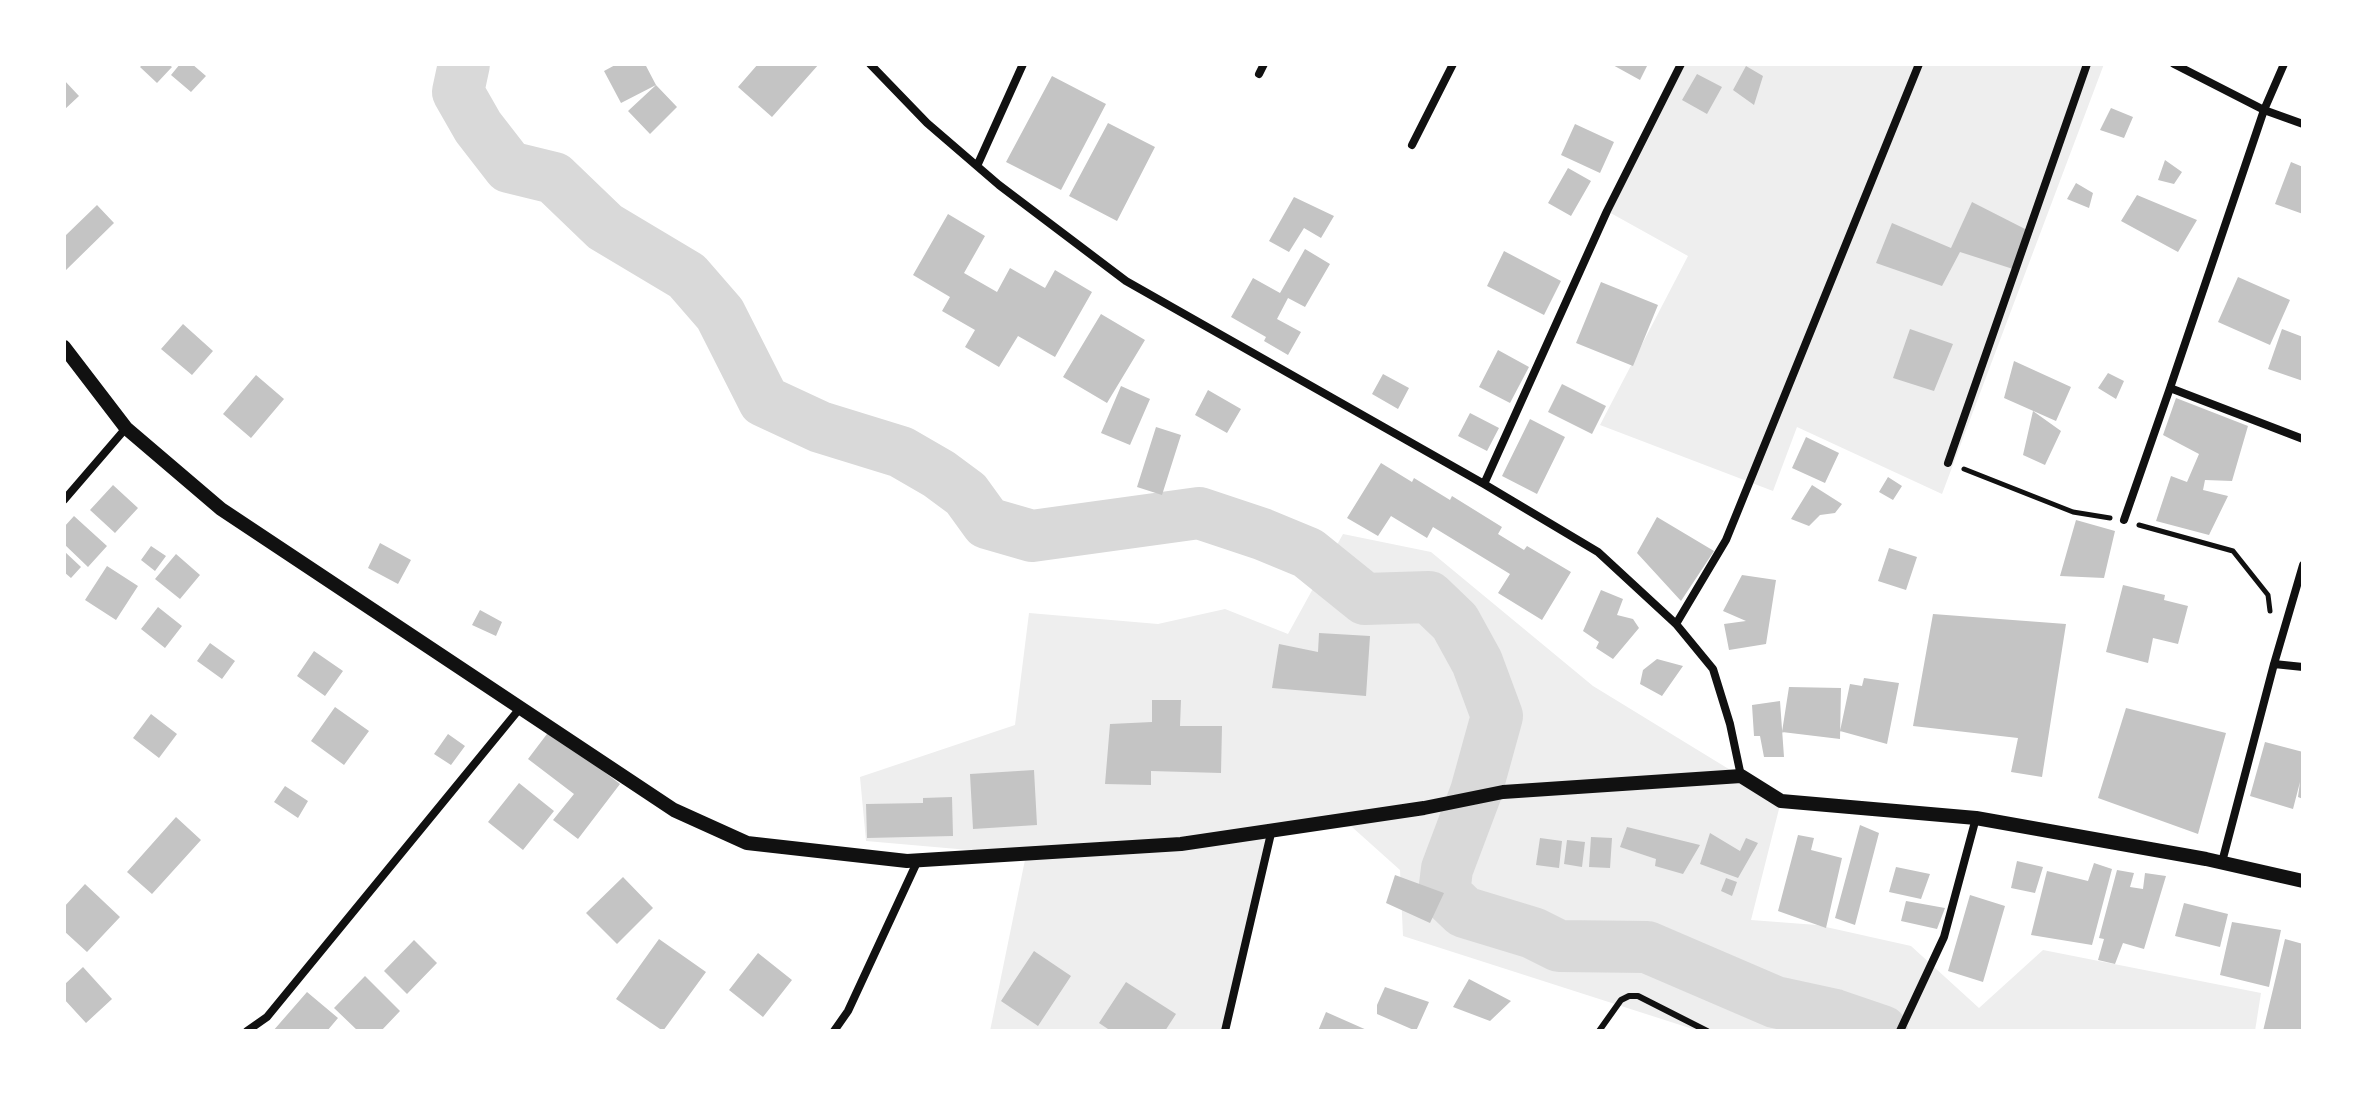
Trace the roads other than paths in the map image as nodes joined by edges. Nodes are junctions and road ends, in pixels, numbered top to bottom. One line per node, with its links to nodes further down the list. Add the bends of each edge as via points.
1 (870, 64): 14 (street)
2 (1023, 64): 14 (street)
3 (1264, 64): 10 (street)
4 (1453, 64): 13 (street)
5 (1681, 64): 20 (street, via 1607,211)
6 (1919, 64): 24 (street, via 1726,540)
7 (2087, 64): 19 (street)
8 (2174, 64): 11 (street)
9 (2284, 64): 11 (street)
10 (1259, 74)
11 (2264, 110): 12 (street); 16 (street)
12 (2303, 124)
13 (1412, 145)
14 (977, 166): 20 (street, via 1126,281)
15 (64, 347): 17 (street)
16 (2170, 388): 18 (street); 22 (street)
17 (126, 428): 21 (street); 27 (street, via 221,509)
18 (2303, 439)
19 (1948, 463)
20 (1484, 484): 24 (street, via 1598,552)
21 (64, 500)
22 (2124, 520)
23 (2303, 565): 25 (street)
24 (1676, 624): 28 (street, via 1713,669)
25 (2274, 664): 26 (street); 32 (street)
26 (2303, 667)
27 (521, 707): 31 (street, via 674,810 747,843); 34 (street, via 267,1017)
28 (1741, 776): 29 (street, via 1781,801); 30 (street, via 1503,792)
29 (1976, 818): 32 (street); 39 (street, via 1944,937)
30 (1272, 829): 31 (street, via 1181,844); 36 (street)
31 (918, 860): 35 (street)
32 (2222, 862): 33 (street)
33 (2303, 881)
34 (247, 1031)
35 (834, 1031)
36 (1225, 1031)
37 (1599, 1031): 38 (lane, via 1629,996)
38 (1707, 1031)
39 (1900, 1031)

